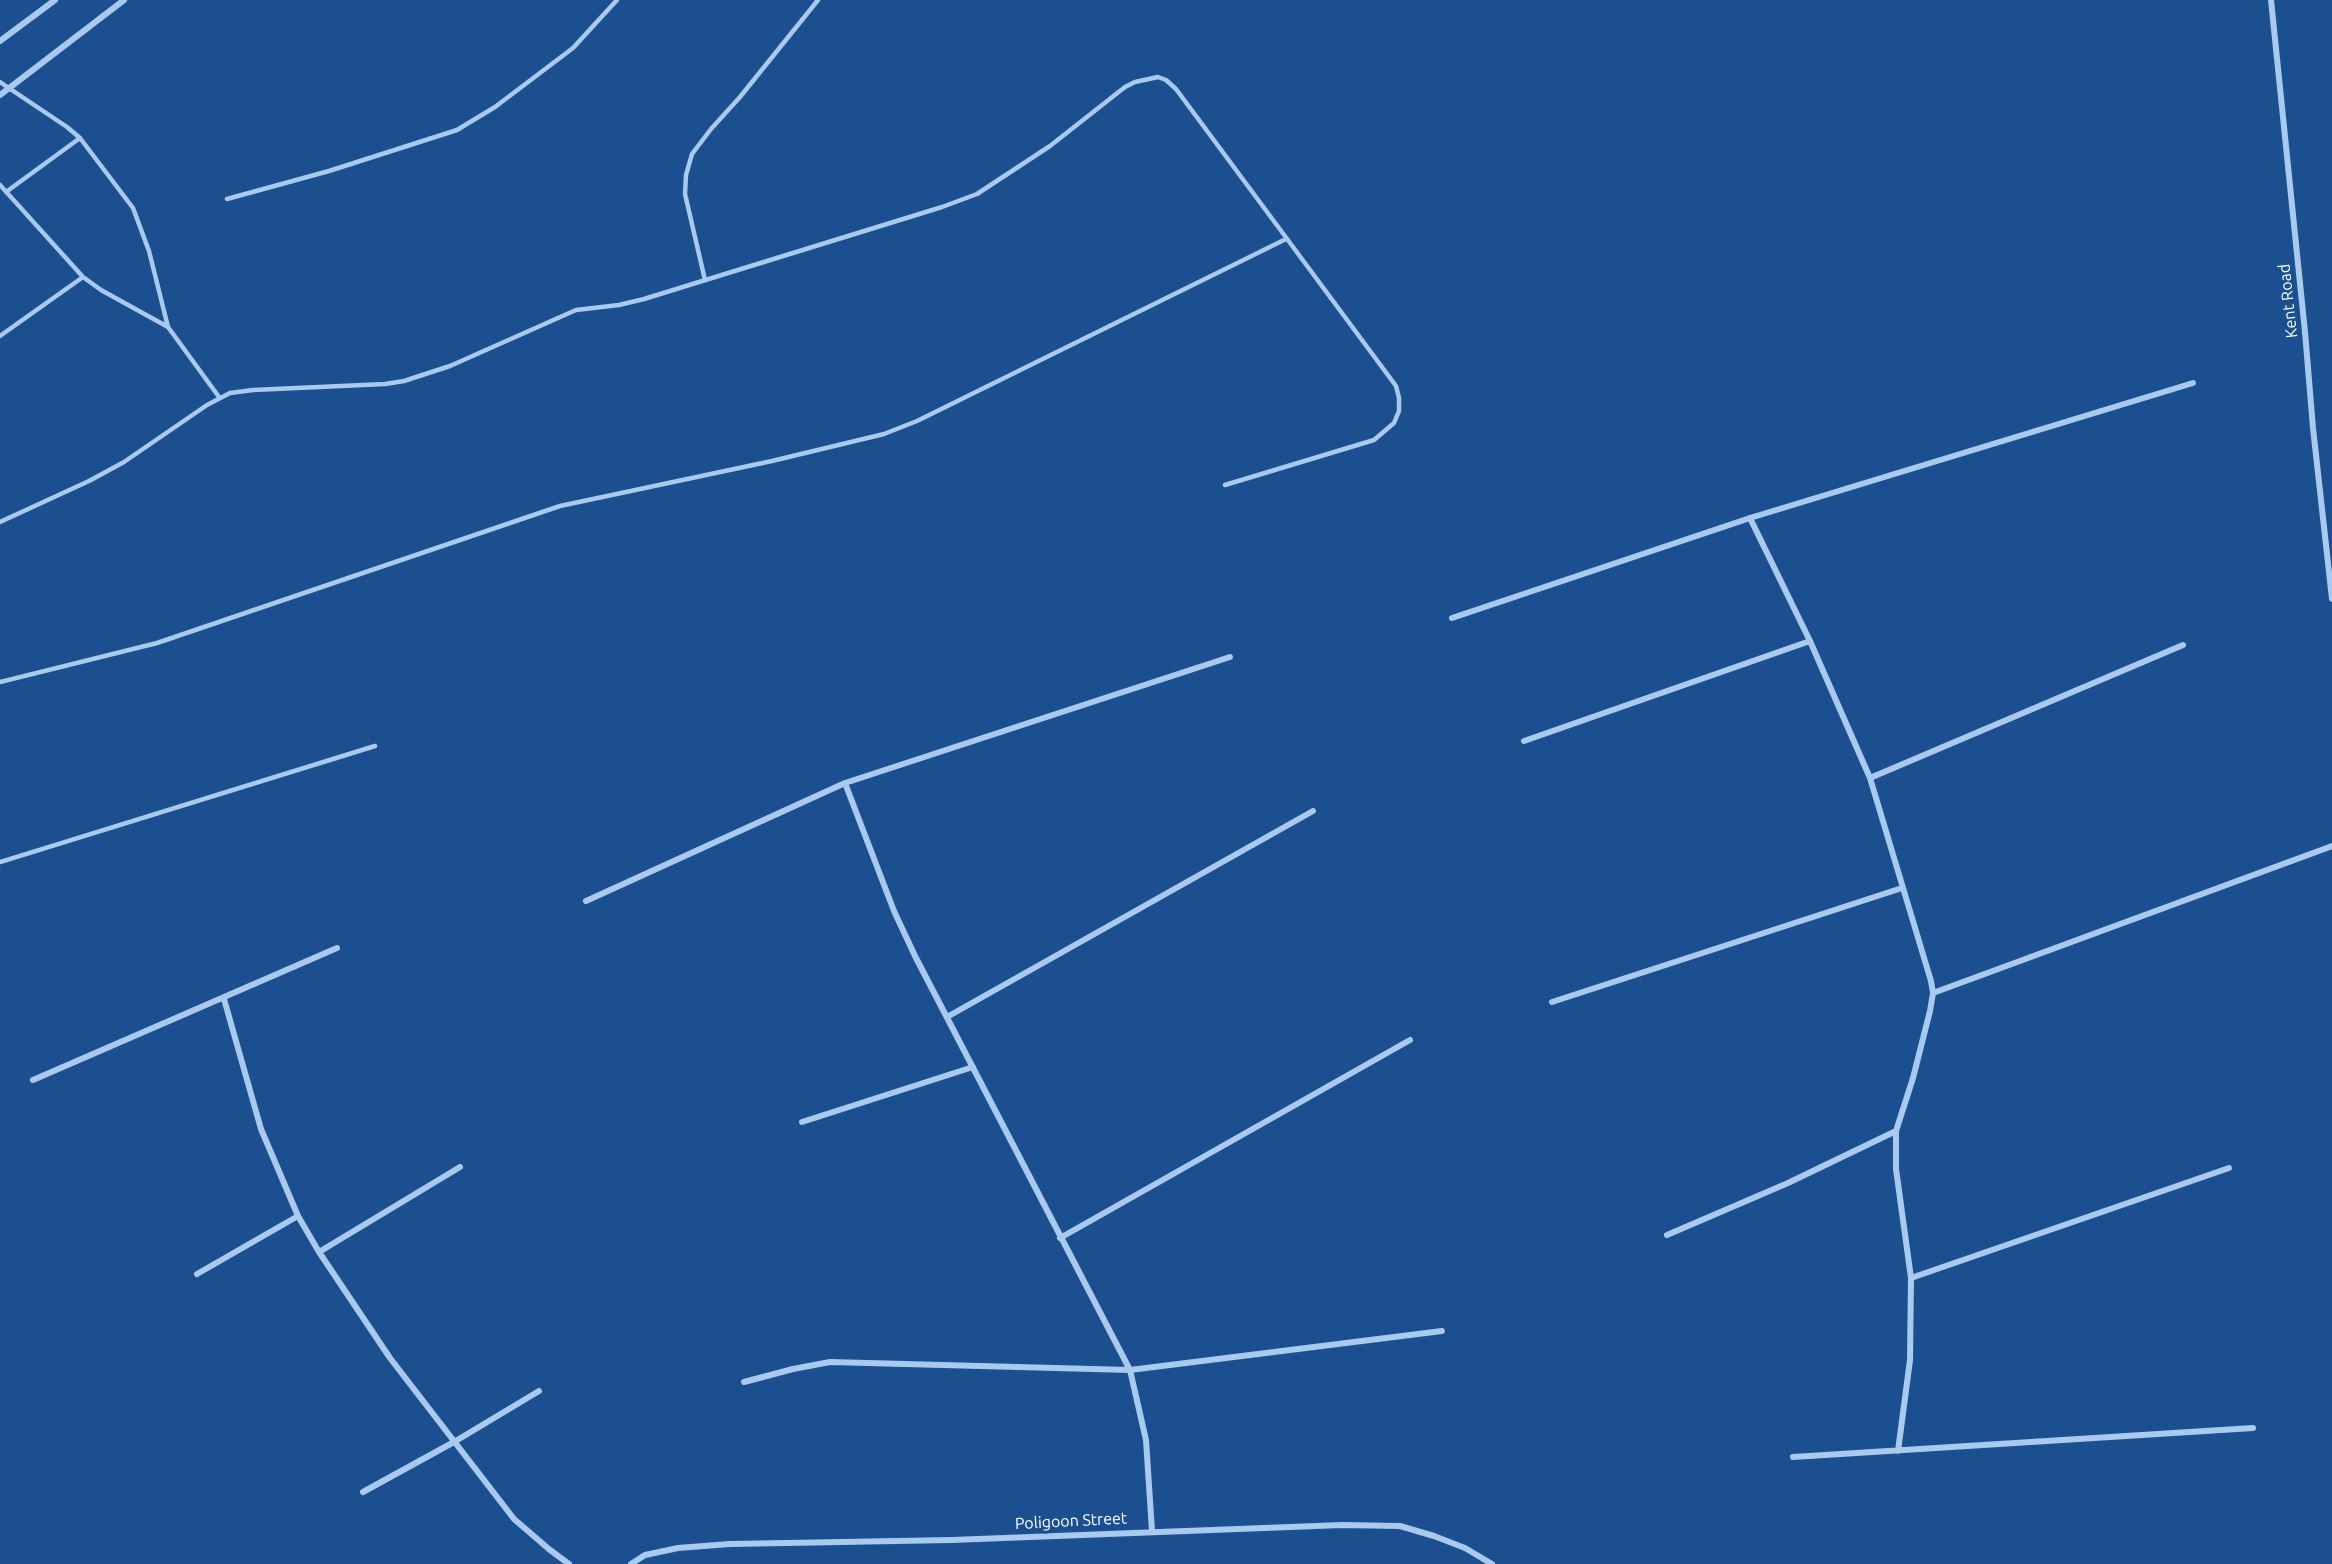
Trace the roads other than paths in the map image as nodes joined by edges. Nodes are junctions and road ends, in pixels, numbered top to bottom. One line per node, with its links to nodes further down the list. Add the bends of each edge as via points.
1 (55, 0): 6 (street)
2 (124, 0): 8 (street)
3 (617, 0): 13 (lane, via 573,48 458,130)
4 (818, 0): 16 (lane, via 692,154 685,194)
5 (2271, 0): 24 (street, Kent Road)
6 (0, 41)
7 (0, 82): 8 (lane)
8 (9, 89): 9 (street); 10 (lane)
9 (0, 95)
10 (80, 138): 12 (lane); 17 (lane, via 134,208)
11 (0, 185): 12 (lane)
12 (6, 192): 15 (lane)
13 (227, 199)
14 (1286, 239): 16 (lane, via 1176,89 1158,77 1125,87 1050,146 977,194); 21 (lane, via 1396,386 1399,411 1394,423 1374,440); 29 (lane, via 884,434 560,506 158,643)
15 (83, 277): 17 (lane); 18 (lane)
16 (705, 280): 20 (lane, via 620,305 576,310 450,366 404,381 240,391)
17 (168, 327): 20 (lane)
18 (0, 336)
19 (2193, 383): 22 (street)
20 (219, 397): 23 (lane, via 124,462)
21 (1225, 485)
22 (1750, 518): 25 (street); 26 (street)
23 (0, 522)
24 (2332, 599)
25 (1452, 618)
26 (1810, 641): 30 (street); 32 (street)
27 (2183, 645): 32 (street)
28 (1230, 657): 33 (street)
29 (0, 682)
30 (1524, 741)
31 (375, 746): 36 (lane)
32 (1870, 778): 37 (street)
33 (845, 783): 38 (street); 43 (street, via 894,911)
34 (1313, 811): 43 (street)
35 (2332, 846): 40 (street)
36 (0, 862)
37 (1902, 888): 40 (street); 42 (street)
38 (586, 901)
39 (337, 948): 41 (street)
40 (1933, 993): 48 (street)
41 (224, 999): 46 (street); 51 (street, via 261,1129)
42 (1552, 1002)
43 (947, 1017): 45 (street)
44 (1410, 1040): 53 (street)
45 (973, 1067): 47 (street); 53 (street)
46 (33, 1080)
47 (802, 1122)
48 (1896, 1131): 52 (street); 56 (street, via 1896,1169)
49 (460, 1167): 54 (street)
50 (2229, 1168): 56 (street)
51 (298, 1216): 54 (street); 55 (street)
52 (1667, 1235)
53 (1060, 1238): 58 (street)
54 (319, 1252): 62 (street, via 390,1358)
55 (197, 1274)
56 (1911, 1278): 63 (street, via 1910,1360)
57 (1442, 1331): 58 (street)
58 (1130, 1370): 59 (street, via 830,1362); 66 (street, via 1146,1440)
59 (744, 1382)
60 (538, 1391): 62 (street)
61 (2253, 1428): 63 (street)
62 (454, 1442): 65 (street); 67 (street, via 514,1519)
63 (1898, 1450): 64 (street)
64 (1793, 1457)
65 (363, 1492)
66 (1152, 1531): 68 (street, Poligoon Street, via 730,1544 678,1548 645,1555); 69 (street, Poligoon Street, via 1400,1526 1465,1548)
67 (569, 1564)
68 (631, 1564)
69 (1492, 1564)

